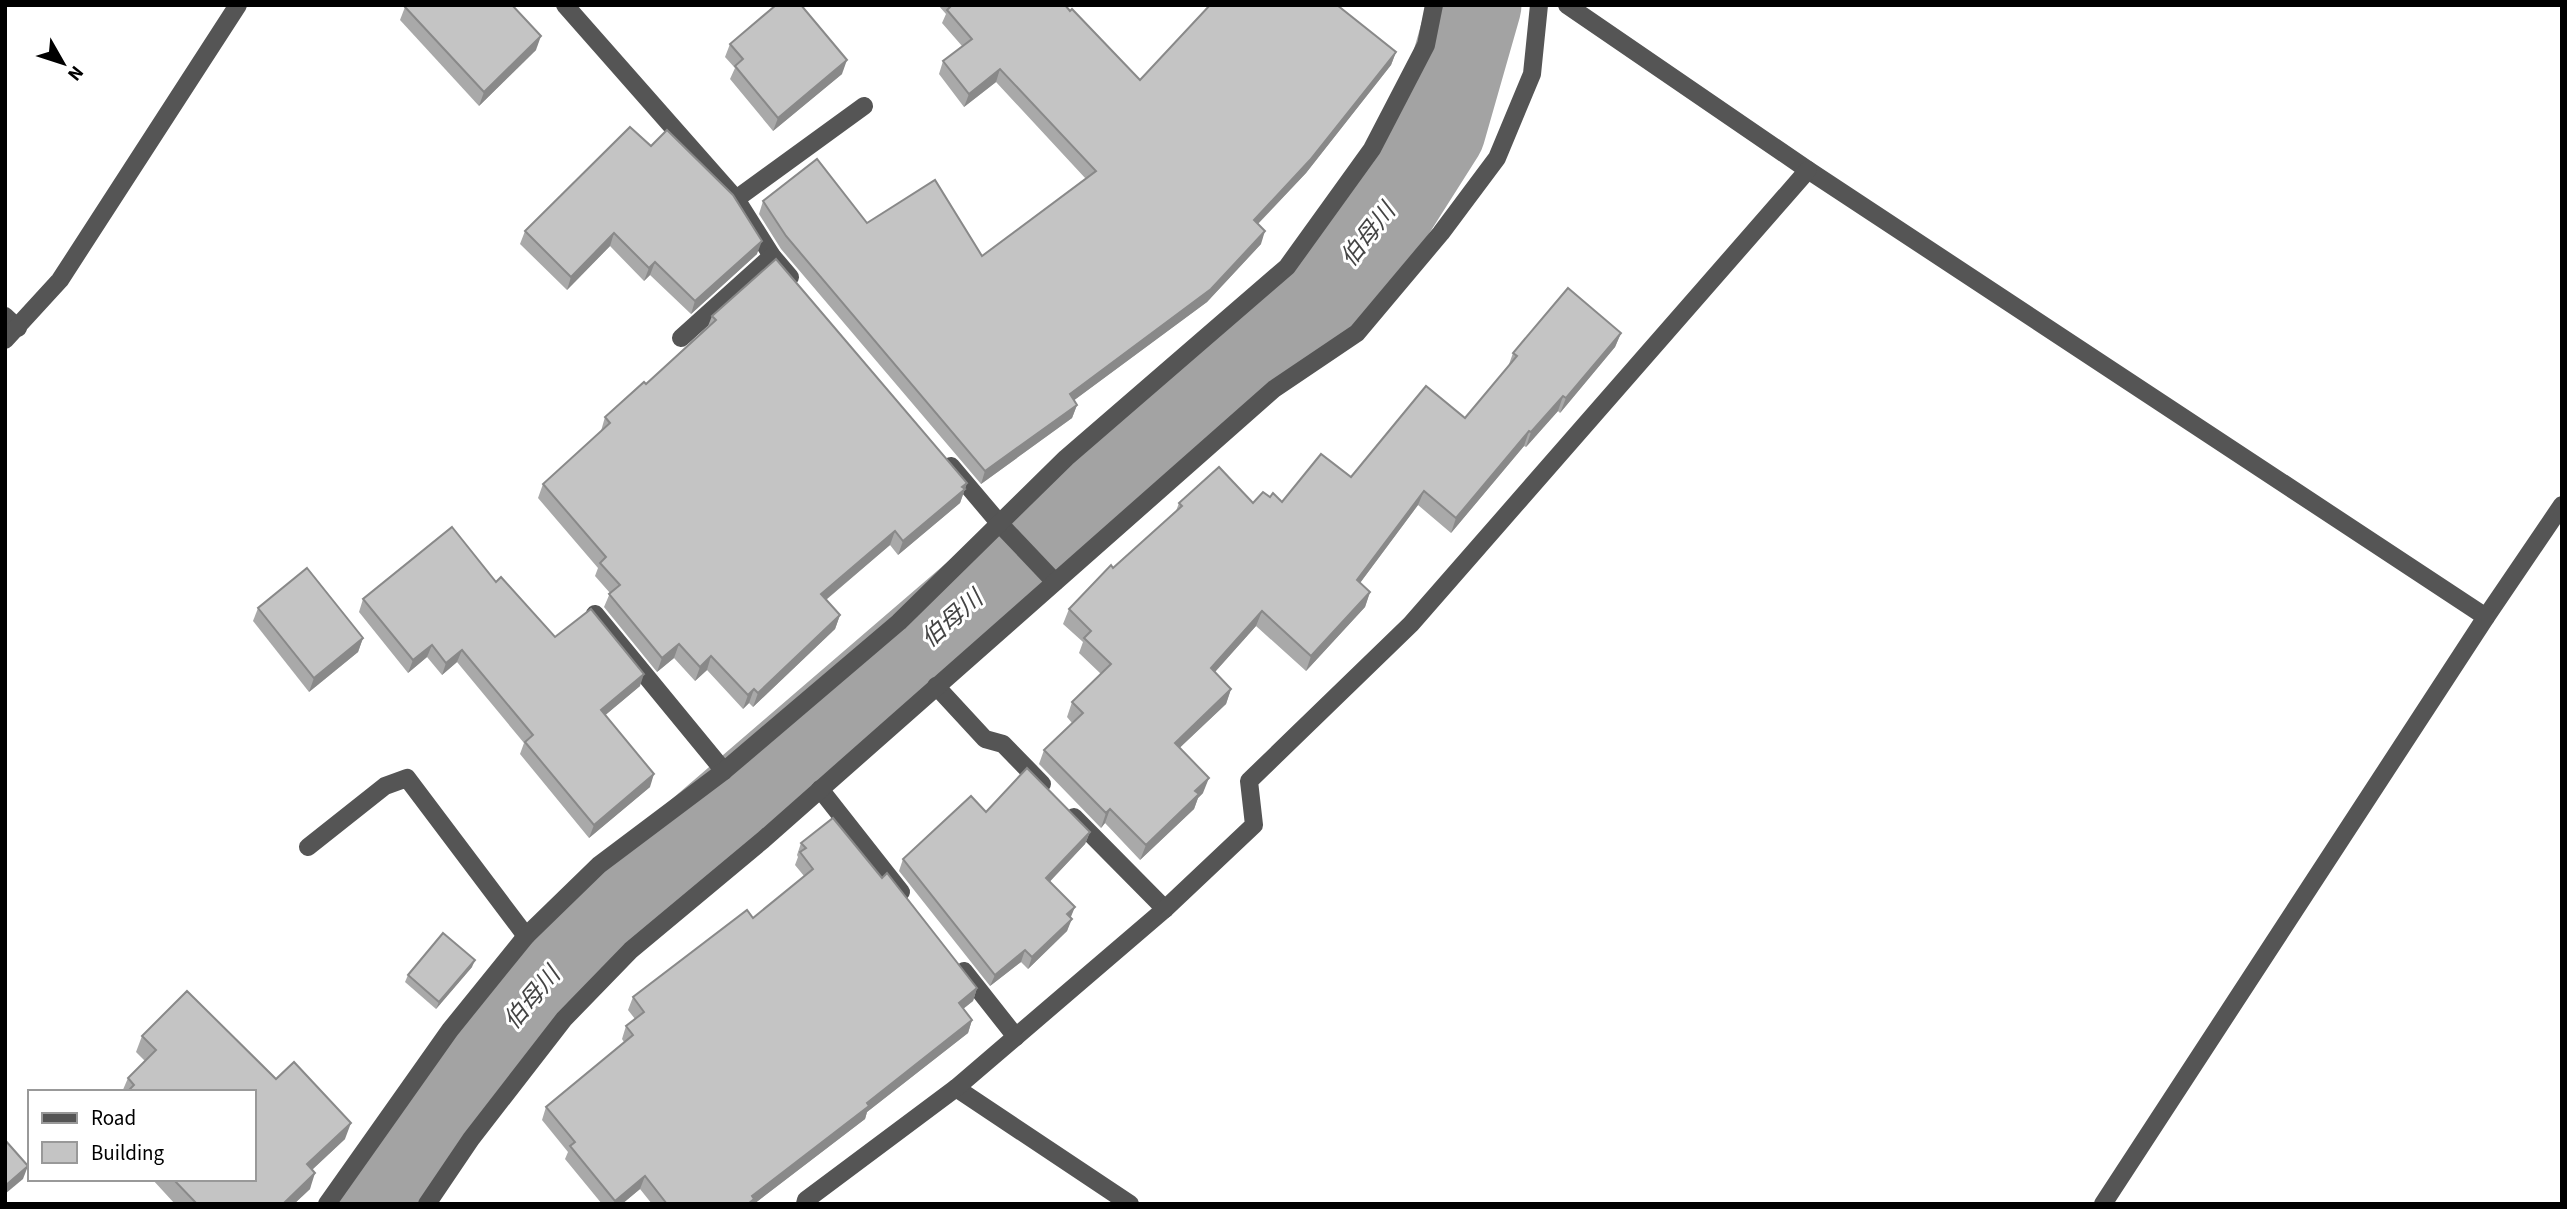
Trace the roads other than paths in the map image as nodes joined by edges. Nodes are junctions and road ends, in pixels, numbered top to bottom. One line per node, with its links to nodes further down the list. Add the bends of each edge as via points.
1 (239, 5): 11 (street, via 60,280)
2 (565, 5): 8 (street)
3 (1434, 5): 15 (street, via 1426,45 1372,149 1287,268 1066,458)
4 (1539, 5): 16 (street, via 1532,74 1497,158 1357,333 1274,388)
5 (1567, 5): 7 (street)
6 (864, 106): 8 (street)
7 (1808, 170): 18 (street); 24 (street, via 1410,624 1249,780 1254,825)
8 (736, 199): 9 (street)
9 (772, 256): 10 (street); 12 (street)
10 (798, 286)
11 (10, 328)
12 (681, 338)
13 (938, 452): 15 (street)
14 (2562, 505): 18 (street)
15 (1000, 524): 16 (street); 20 (street, via 899,622)
16 (1055, 582): 19 (street)
17 (595, 614): 20 (street)
18 (2486, 617): 33 (street)
19 (936, 686): 21 (street); 24 (street, via 985,739 1003,744)
20 (724, 771): 25 (street, via 599,865)
21 (820, 789): 23 (street); 30 (street, via 631,950 564,1019)
22 (308, 847): 25 (street, via 385,786 407,778)
23 (914, 908)
24 (1165, 909): 27 (street)
25 (526, 936): 29 (street, via 450,1030)
26 (956, 962): 27 (street)
27 (1016, 1037): 28 (street)
28 (956, 1088): 31 (street); 32 (street)
29 (327, 1204)
30 (427, 1204)
31 (805, 1204)
32 (1130, 1204)
33 (2103, 1204)

